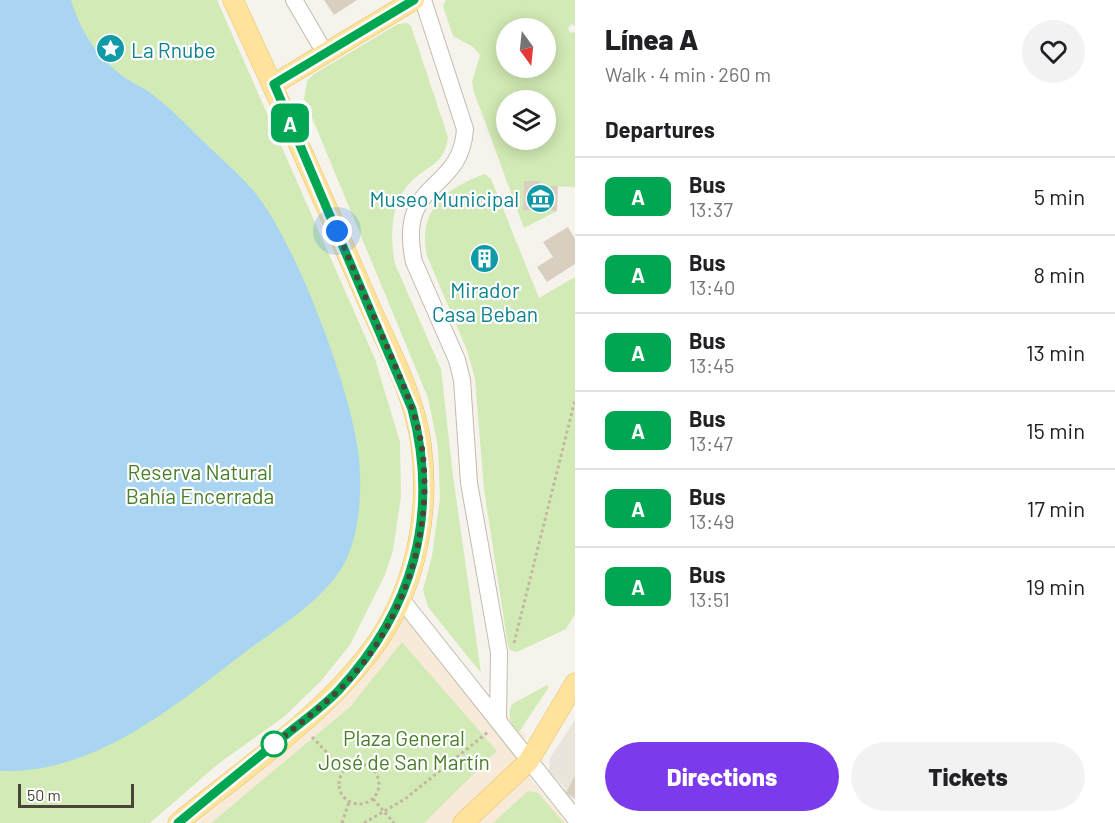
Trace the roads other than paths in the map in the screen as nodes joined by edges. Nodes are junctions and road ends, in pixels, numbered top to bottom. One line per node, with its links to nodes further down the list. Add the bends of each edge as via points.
1 (233, 0): 6 (main road)
2 (294, 0): 5 (street)
3 (414, 0): 5 (main road)
4 (423, 0): 9 (street, via 462,114 464,143 457,162 426,192 415,209 411,247 462,380 469,483 499,652)
5 (325, 53): 6 (main road)
6 (274, 84): 7 (main road, via 401,378 421,443 423,507 419,542)
7 (401, 599): 9 (street); 12 (main road, via 381,636 338,692)
8 (575, 683): 10 (main road)
9 (498, 721): 10 (street)
10 (528, 762): 11 (street); 13 (main road)
11 (575, 818)
12 (178, 823)
13 (463, 823)

